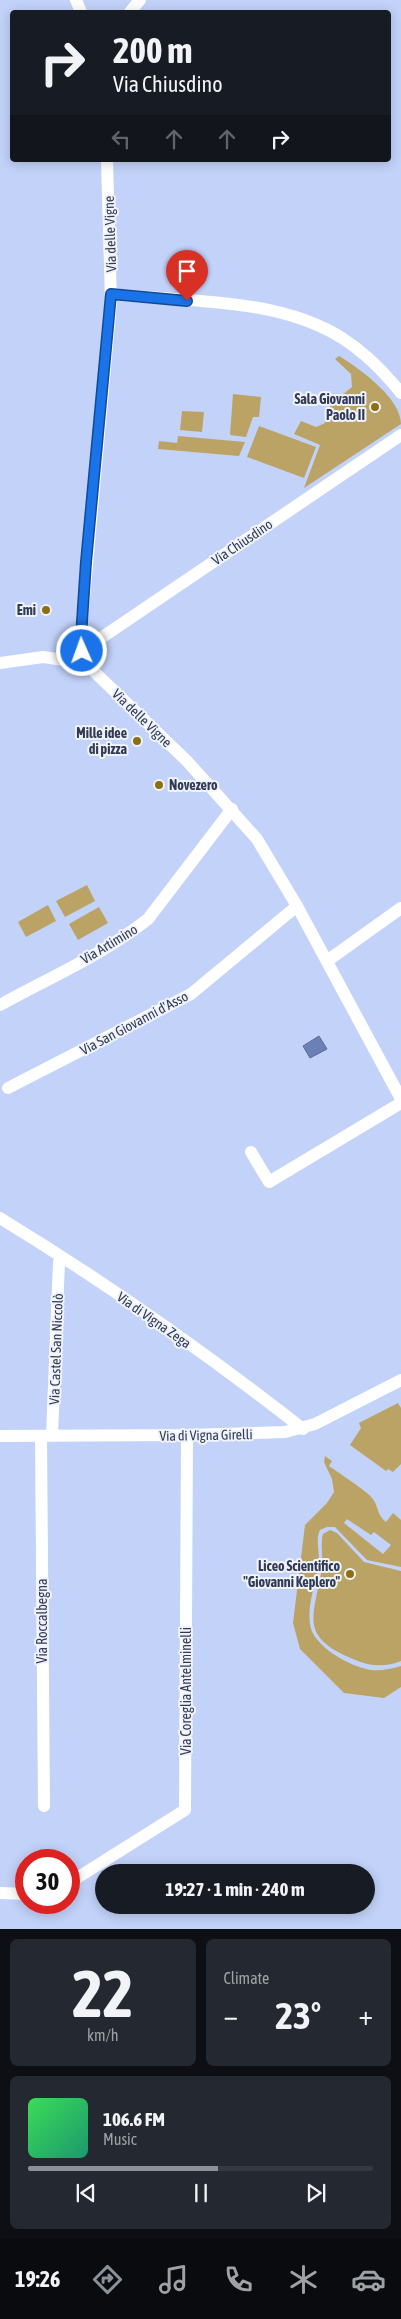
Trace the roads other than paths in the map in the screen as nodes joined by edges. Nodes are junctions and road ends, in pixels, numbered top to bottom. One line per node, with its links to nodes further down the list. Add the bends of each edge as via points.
1 (140, 0): 2 (street)
2 (132, 10)
3 (107, 162): 4 (street, Via delle Vigne)
4 (111, 294): 5 (street, via 239,306 303,320 343,338); 7 (street, Via delle Vigne)
5 (401, 393)
6 (401, 435): 7 (street, Via Chiusdino, via 101,638)
7 (81, 645): 9 (street, Via delle Vigne)
8 (0, 663): 9 (street, via 43,658)
9 (85, 663): 10 (street, Via delle Vigne)
10 (232, 809): 11 (street, Via delle Vigne, via 257,839); 14 (street, Via Artimino, via 148,919 135,930)
11 (297, 906): 13 (street, Via delle Vigne); 15 (street, Via San Giovanni d'Asso, via 191,994)
12 (401, 908): 13 (street)
13 (327, 961): 16 (street, Via delle Vigne)
14 (0, 1005)
15 (8, 1088)
16 (401, 1099)
17 (401, 1104): 18 (street, via 269,1182)
18 (251, 1152)
19 (0, 1218): 22 (street, Via di Vigna Zega, via 50,1248 233,1374)
20 (59, 1262): 24 (street, Via Castel San Niccolò)
21 (401, 1380): 22 (street, Via di Vigna Girelli)
22 (303, 1428): 25 (street, Via di Vigna Girelli, via 271,1434)
23 (0, 1436): 24 (street, Via di Vigna Girelli)
24 (47, 1436): 25 (street, Via di Vigna Girelli); 26 (street, Via Roccalbegna)
25 (187, 1436): 27 (street, Via Coreglia Antelminelli, via 185,1810)
26 (44, 1806)
27 (80, 1876)
28 (0, 1893): 29 (street)
29 (15, 1894)

